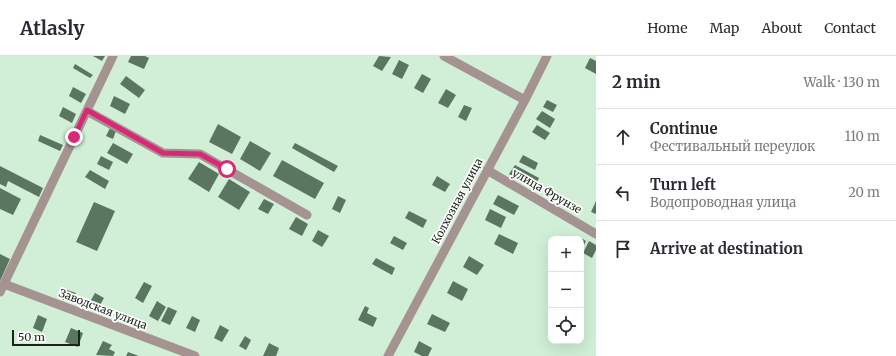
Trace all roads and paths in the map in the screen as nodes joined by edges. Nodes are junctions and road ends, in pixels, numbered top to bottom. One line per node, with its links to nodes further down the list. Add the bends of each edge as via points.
1 (113, 56): 5 (street)
2 (444, 56): 4 (street)
3 (547, 56): 4 (street, Колхозная улица)
4 (524, 100): 6 (street, Колхозная улица)
5 (87, 110): 7 (street, via 163,153 200,154); 9 (street)
6 (487, 170): 8 (street, улица Фрунзе); 11 (street, Колхозная улица)
7 (307, 215)
8 (596, 234)
9 (2, 288): 10 (street, Заводская улица)
10 (195, 356)
11 (388, 356)

